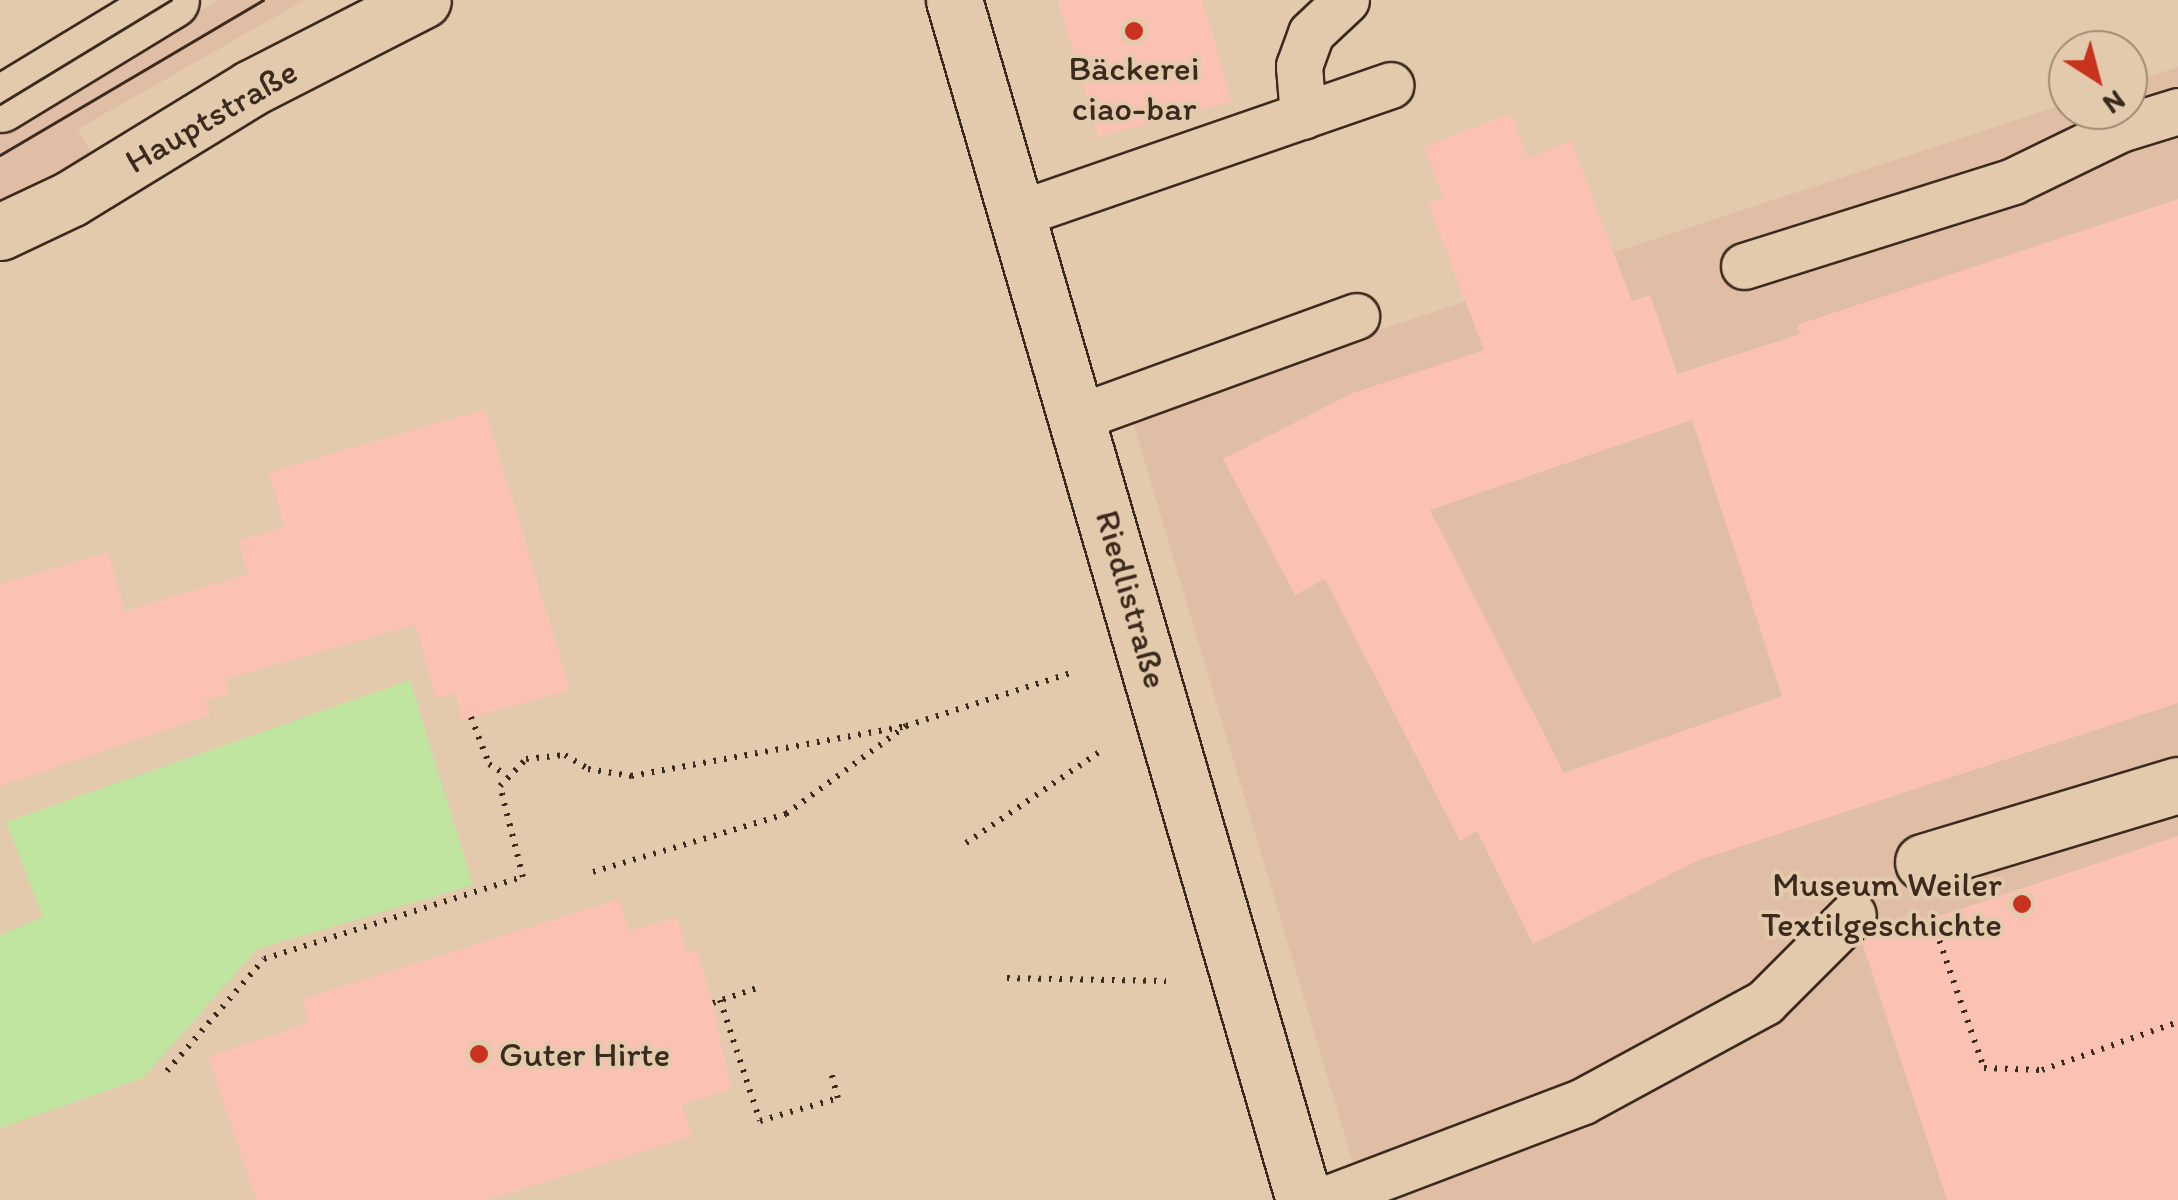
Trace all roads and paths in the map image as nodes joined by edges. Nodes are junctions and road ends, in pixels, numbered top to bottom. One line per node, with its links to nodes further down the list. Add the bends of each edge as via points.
1 (171, 0): 6 (street)
2 (423, 0): 10 (street, Hauptstraße, via 251,88 70,199)
3 (954, 0): 9 (street, Riedlistraße)
4 (1346, 0): 8 (lane, via 1311,34 1299,66)
5 (1390, 85): 8 (lane)
6 (0, 104)
7 (2178, 111): 11 (lane, via 2120,129 2013,181)
8 (1303, 116): 9 (lane)
9 (1021, 214): 13 (street, Riedlistraße)
10 (0, 232)
11 (1744, 266)
12 (1356, 316): 13 (lane)
13 (1079, 417): 14 (street, Riedlistraße)
14 (1146, 649): 15 (street, Riedlistraße); 17 (path)
15 (1163, 708): 20 (path); 25 (street, Riedlistraße)
16 (471, 717): 18 (path, via 489,764)
17 (906, 726): 18 (path, via 631,776 546,753); 22 (path, via 786,814)
18 (506, 775): 28 (path, via 500,786 522,877 264,960)
19 (2178, 785): 21 (street)
20 (966, 843)
21 (1910, 871): 27 (path, via 1984,1068 2042,1070)
22 (593, 872)
23 (1853, 914): 31 (lane, via 1765,1002 1632,1074 1583,1100)
24 (1008, 978): 25 (path)
25 (1242, 982): 30 (street, Riedlistraße)
26 (757, 988): 29 (path, via 716,1001 760,1121 838,1098)
27 (2178, 1022)
28 (167, 1071)
29 (830, 1071)
30 (1304, 1200)
31 (1323, 1200)

